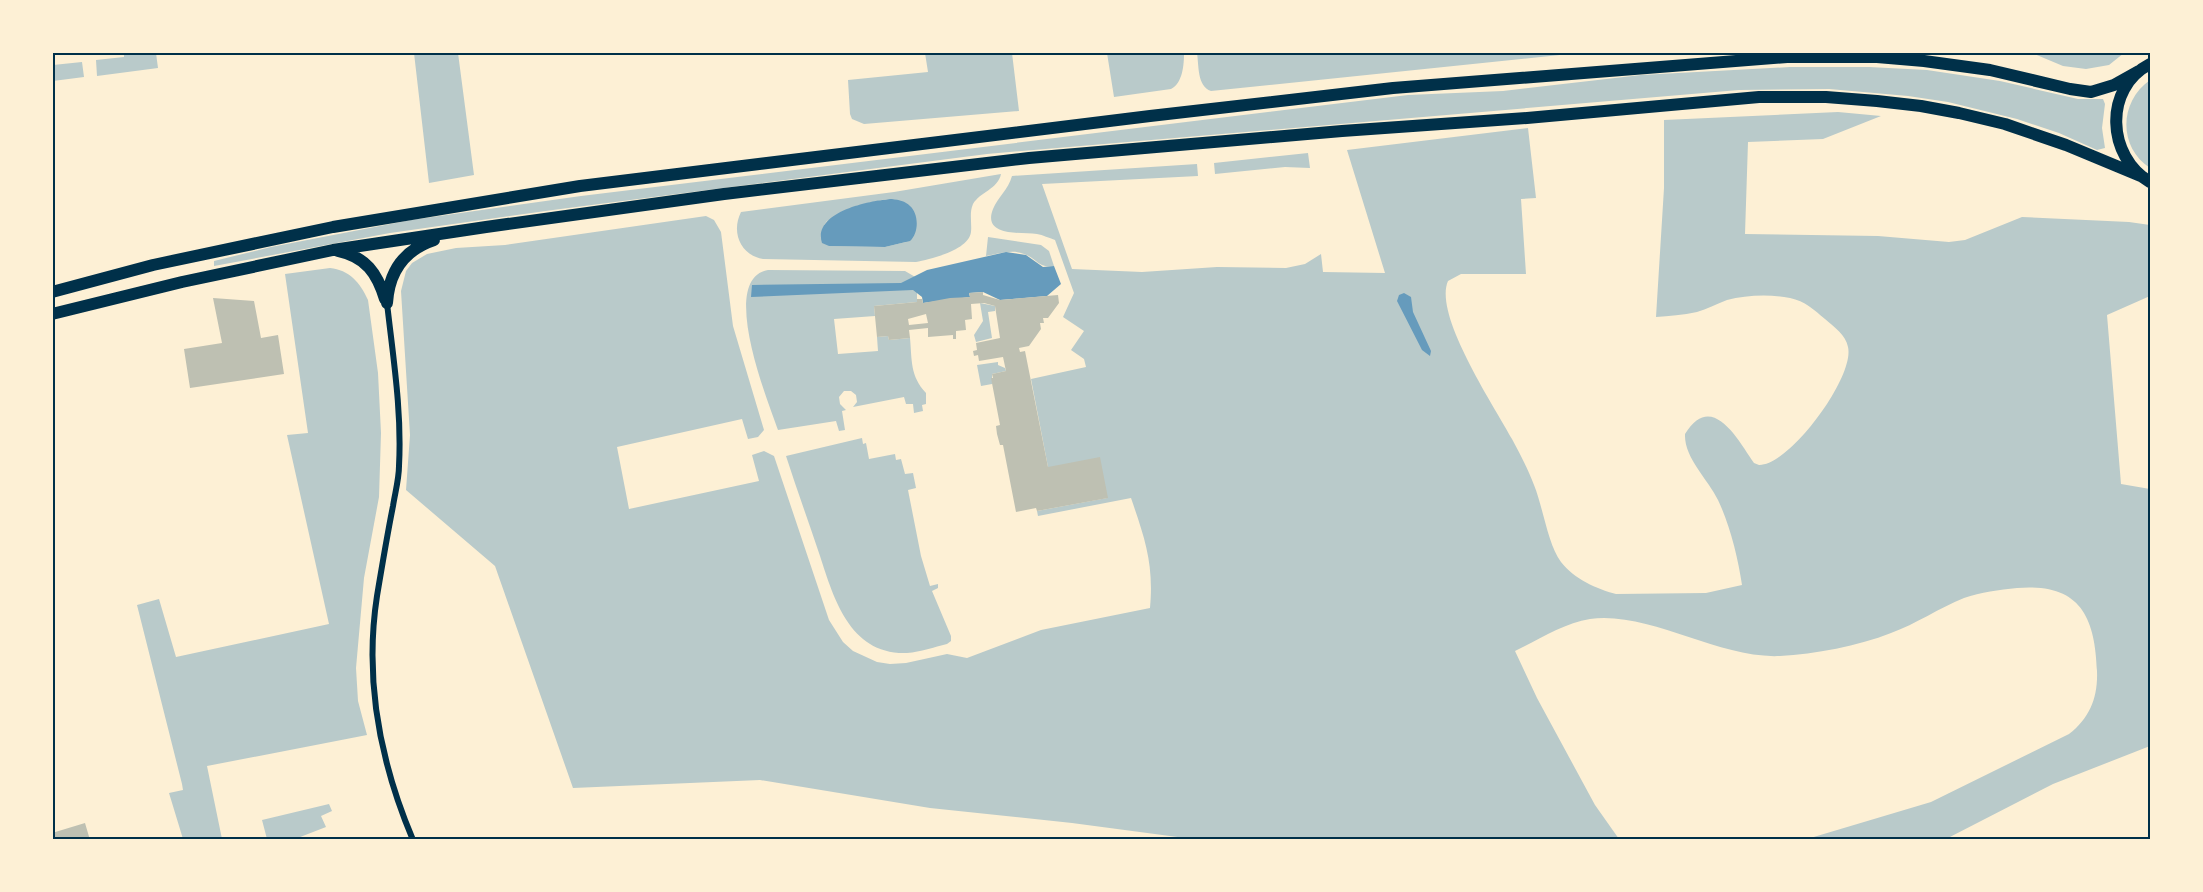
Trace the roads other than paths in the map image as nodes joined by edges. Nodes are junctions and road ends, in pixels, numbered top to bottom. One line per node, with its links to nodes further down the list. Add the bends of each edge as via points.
1 (2151, 64): 2 (main road)
2 (2139, 71): 3 (main road, via 2120,102 2115,127 2133,168); 6 (main road, via 2103,90 2084,91 1944,63 1877,57 1796,57 1393,88 579,186 333,227 153,265)
3 (2147, 180): 4 (main road, via 2056,142 1959,113 1877,101 1759,97 1029,158)
4 (486, 227): 5 (main road); 7 (main road, via 433,240 410,252 392,275)
5 (333, 250): 7 (main road, via 369,265); 8 (main road)
6 (52, 292)
7 (387, 303): 9 (street, via 399,420 399,468 376,606 373,676 382,747)
8 (52, 314)
9 (413, 840)

